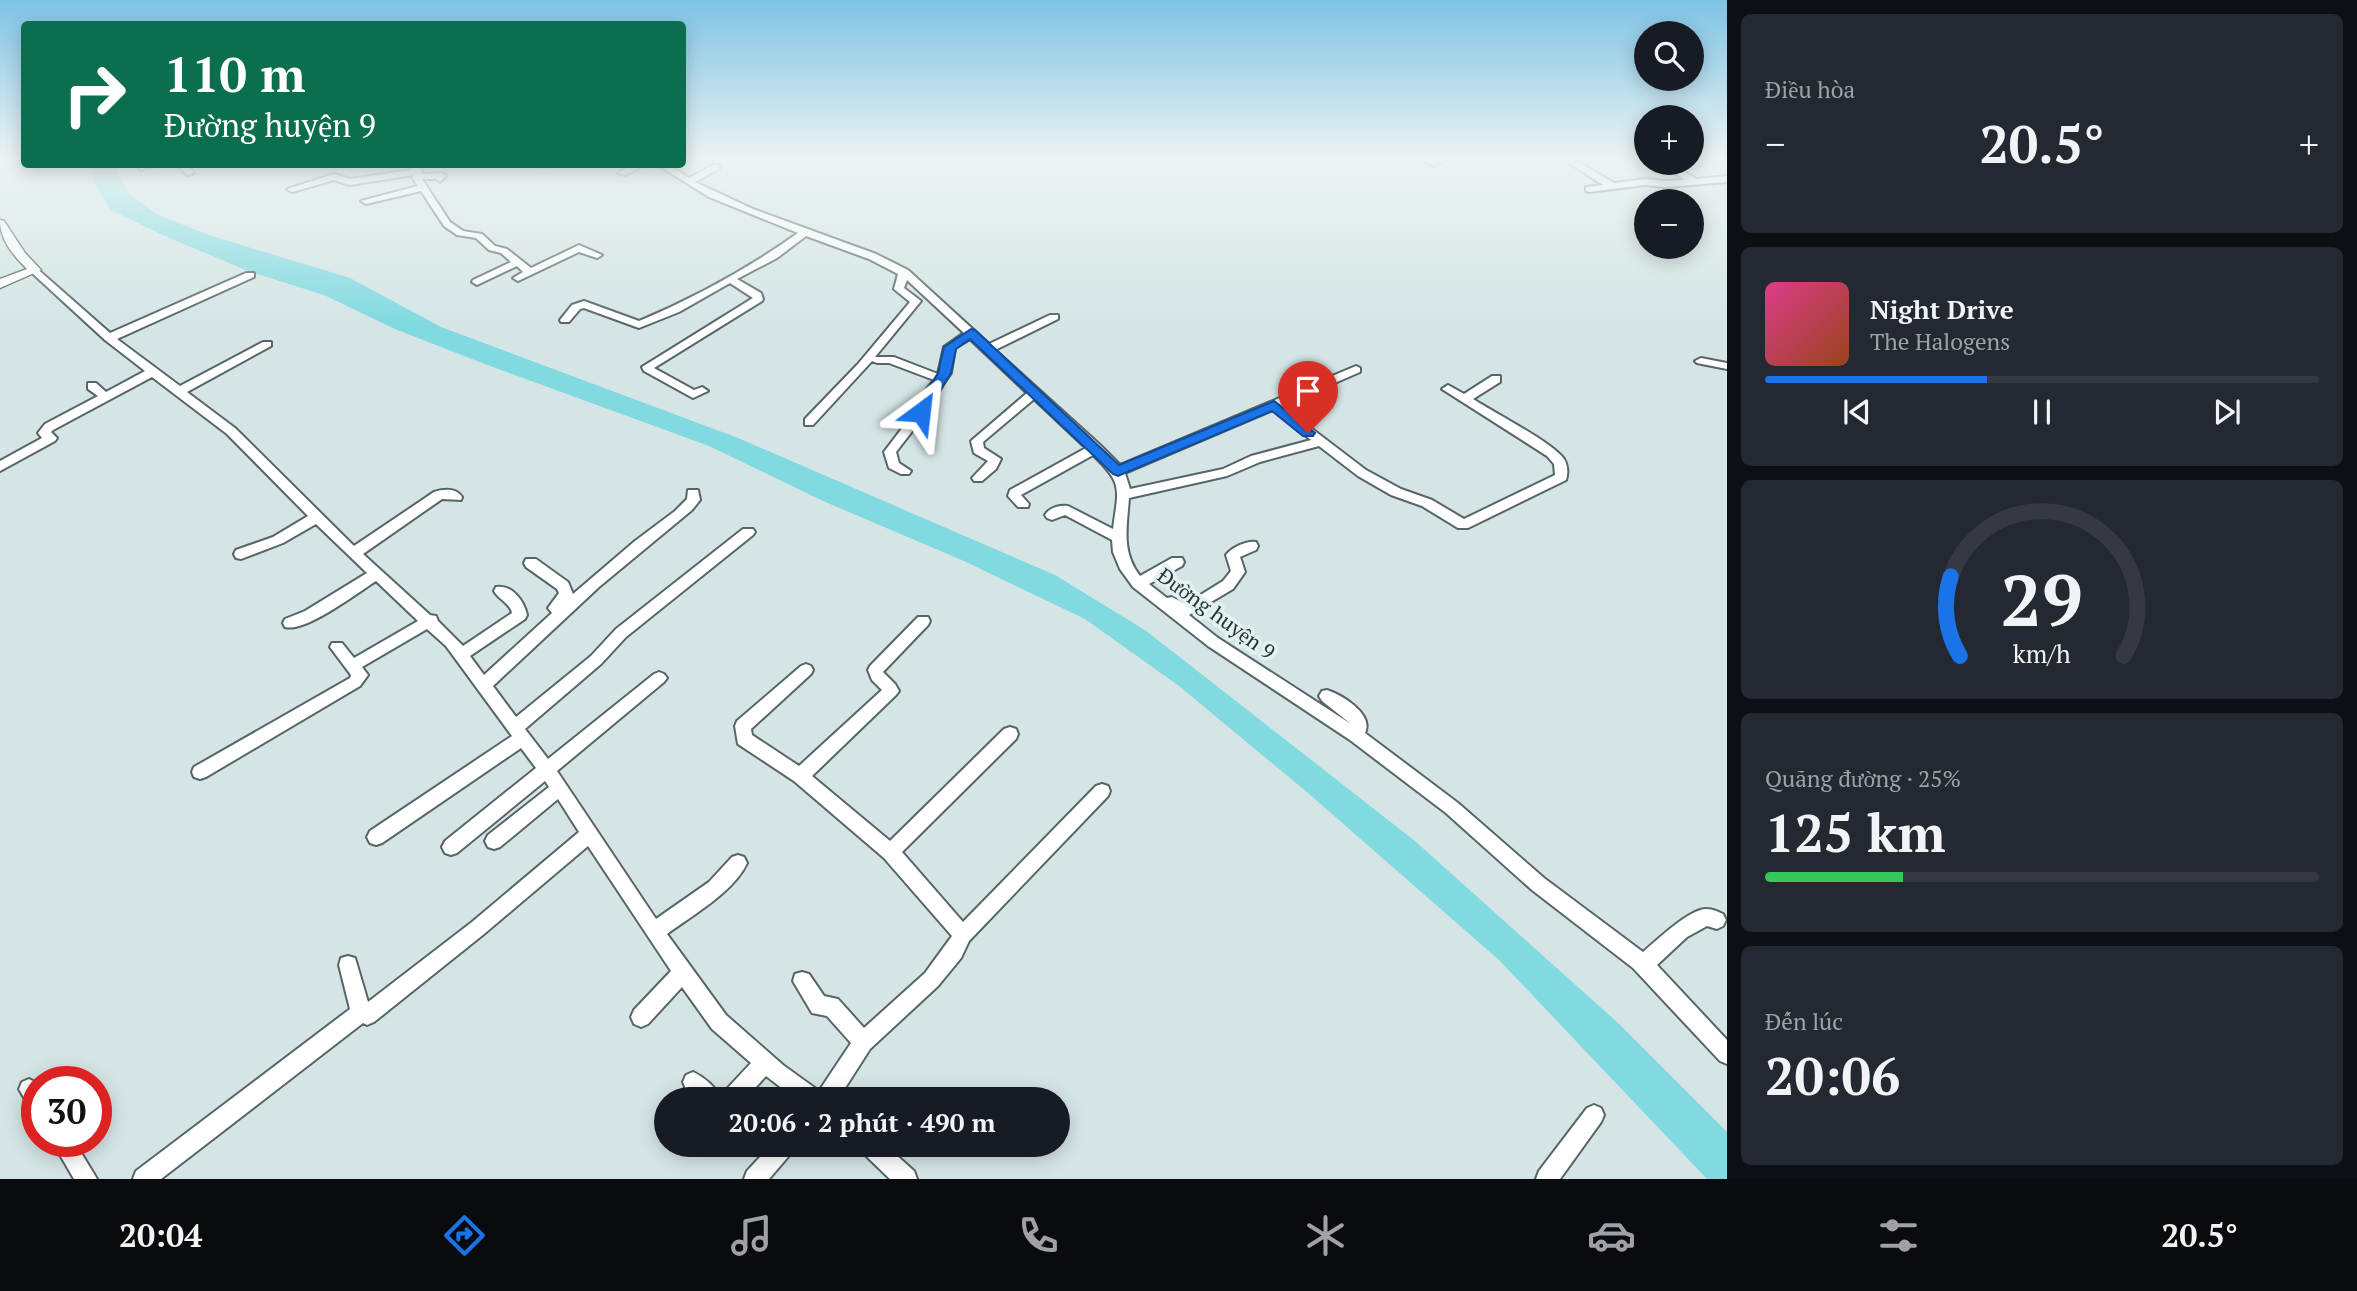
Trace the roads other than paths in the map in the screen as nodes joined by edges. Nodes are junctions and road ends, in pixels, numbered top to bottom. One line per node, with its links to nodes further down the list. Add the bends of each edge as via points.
1 (442, 214): 6 (street, via 453,229 479,236)
2 (762, 214): 4 (street, Đường huyện 9)
3 (0, 224): 7 (main road)
4 (805, 233): 9 (street, Đường huyện 9); 12 (street)
5 (597, 255): 8 (street, via 579,248)
6 (518, 262): 8 (street); 13 (street)
7 (35, 270): 14 (main road); 18 (street)
8 (530, 272): 11 (street)
9 (904, 272): 17 (street, Đường huyện 9); 36 (street, via 899,289 916,301)
10 (250, 275): 18 (street)
11 (518, 278)
12 (730, 279): 16 (street, via 639,325 584,304); 31 (street, via 758,299 647,368 693,394)
13 (477, 282)
14 (0, 284)
15 (1054, 317): 20 (street)
16 (565, 320)
17 (971, 333): 20 (street, Đường huyện 9); 26 (street, via 950,347)
18 (109, 338): 25 (street)
19 (267, 344): 30 (street)
20 (988, 348): 32 (street, Đường huyện 9)
21 (877, 360): 26 (street, via 890,359)
22 (1700, 361): 23 (street)
23 (1727, 366)
24 (1356, 370): 35 (street)
25 (154, 371): 30 (street); 33 (street)
26 (941, 379): 40 (street, via 926,407 890,452 893,465)
27 (1496, 379): 34 (street)
28 (92, 386): 33 (street)
29 (1448, 389): 34 (street)
30 (180, 391): 48 (street, via 231,431)
31 (702, 391)
32 (1035, 392): 38 (street, Đường huyện 9); 42 (street, via 977,440 978,450 995,458)
33 (106, 397): 39 (street, via 49,427 44,433 51,438)
34 (1465, 400): 37 (street, via 1551,453 1560,463 1562,477 1463,525 1427,503 1379,483)
35 (1274, 405): 37 (street); 41 (street)
36 (809, 422)
37 (1320, 442): 44 (street, via 1227,472)
38 (1096, 448): 41 (street, Đường huyện 9); 46 (street, via 1020,489 1014,496)
39 (0, 467)
40 (905, 471)
41 (1118, 471): 44 (street, Đường huyện 9)
42 (978, 478)
43 (693, 493): 67 (street, via 694,500 686,509 638,545)
44 (1124, 495): 50 (street, Đường huyện 9)
45 (456, 498): 52 (street, via 439,495)
46 (1023, 505)
47 (1052, 515): 50 (street, via 1068,511)
48 (317, 517): 52 (street); 53 (street)
49 (748, 531): 69 (street, via 621,633)
50 (1119, 538): 57 (street, Đường huyện 9, via 1123,560)
51 (1251, 546): 57 (street, via 1233,555 1238,572 1228,585 1186,611)
52 (354, 553): 56 (street)
53 (242, 554)
54 (1177, 562): 57 (street)
55 (530, 563): 67 (street, via 563,586 566,594)
56 (377, 574): 59 (street); 61 (street)
57 (1141, 581): 71 (street, Đường huyện 9, via 1213,642)
58 (501, 591): 63 (street, via 518,605 520,615)
59 (430, 620): 63 (street); 64 (street)
60 (923, 621): 74 (street, via 875,670 891,691)
61 (290, 623)
62 (337, 647): 64 (street)
63 (462, 654): 67 (street)
64 (352, 666): 73 (street, via 359,675 355,682)
65 (806, 670): 74 (street, via 741,729 744,739)
66 (659, 678): 72 (street)
67 (484, 682): 69 (street)
68 (1327, 696): 71 (street, via 1359,721)
69 (519, 733): 72 (street); 78 (street)
70 (1010, 734): 81 (street)
71 (1356, 735): 87 (street, Đường huyện 9)
72 (545, 769): 75 (street); 80 (street)
73 (200, 772)
74 (800, 776): 81 (street)
75 (560, 788): 77 (street); 79 (street)
76 (1102, 791): 85 (street)
77 (590, 833): 84 (street); 90 (street, via 379,1007 367,1015)
78 (376, 837)
79 (494, 841)
80 (452, 847)
81 (890, 852): 85 (street)
82 (737, 863): 84 (street, via 715,888)
83 (1717, 920): 87 (street, via 1706,917 1681,931)
84 (654, 932): 88 (street)
85 (963, 935): 92 (street, via 934,978)
86 (348, 965): 90 (street)
87 (1643, 965): 93 (street, Đường huyện 9)
88 (683, 972): 91 (street); 94 (street, via 719,1022)
89 (802, 981): 92 (street, via 819,1006 831,1006)
90 (363, 1011): 105 (street)
91 (641, 1017)
92 (863, 1042): 99 (street)
93 (1727, 1054)
94 (765, 1063): 97 (street); 98 (street)
95 (693, 1082): 96 (street)
96 (698, 1087)
97 (742, 1087)
98 (797, 1087)
99 (834, 1087)
100 (1594, 1115): 108 (street)
101 (72, 1157): 104 (street)
102 (774, 1157): 106 (street)
103 (882, 1157): 107 (street)
104 (86, 1179)
105 (144, 1179)
106 (755, 1179)
107 (906, 1179)
108 (1547, 1179)

